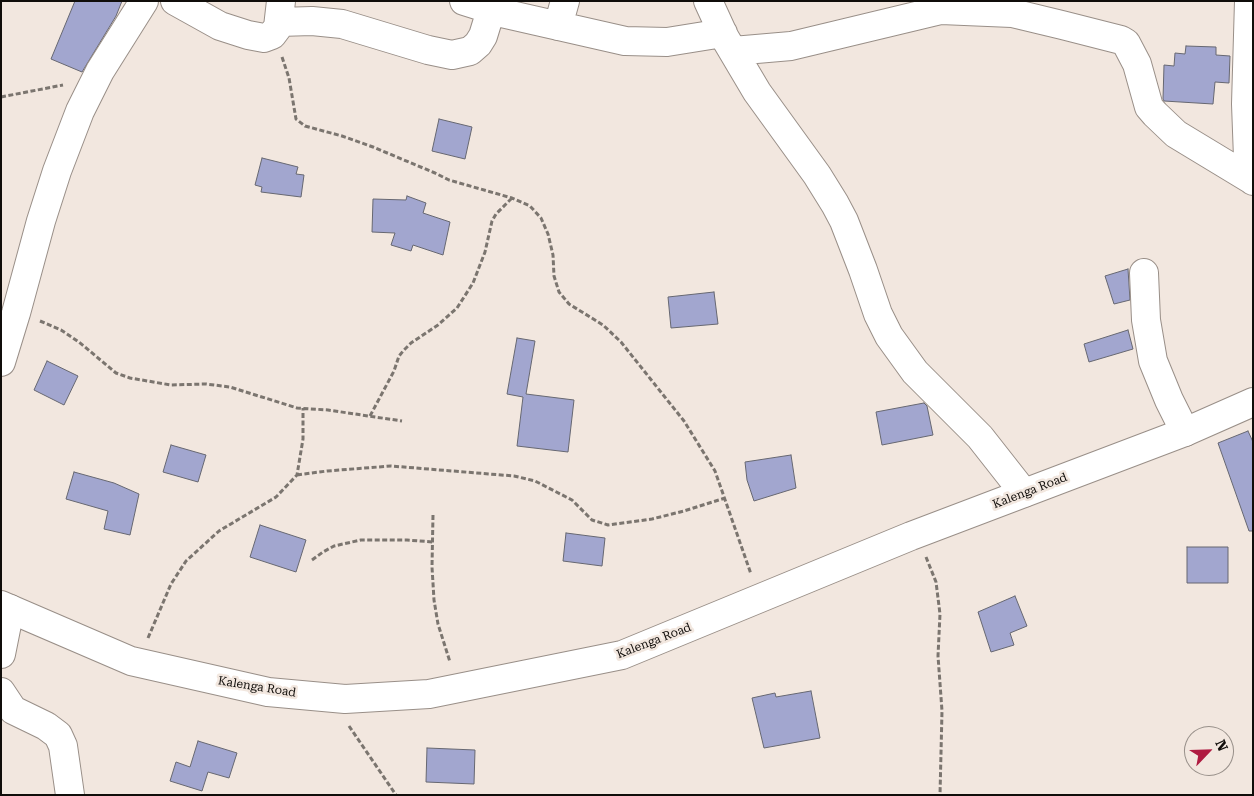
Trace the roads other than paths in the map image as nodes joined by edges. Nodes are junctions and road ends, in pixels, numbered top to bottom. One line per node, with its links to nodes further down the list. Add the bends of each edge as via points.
1 (144, 1): 13 (street, via 95,80 80,111 41,220)
2 (175, 1): 9 (street, via 220,26 264,38)
3 (464, 1): 7 (street)
4 (708, 1): 10 (street)
5 (1249, 1): 11 (street, via 1246,104)
6 (931, 6): 10 (street, via 791,46); 11 (street, via 1012,14 1121,40 1138,64 1149,106 1155,114 1176,134)
7 (491, 10): 8 (street); 9 (street, via 478,44 470,51 452,55 342,24)
8 (562, 14): 10 (street, via 625,41)
9 (278, 19)
10 (728, 42): 16 (street, via 756,92 818,175 835,204 889,336 915,372 980,437)
11 (1252, 181)
12 (1144, 273): 15 (street, via 1146,320 1153,361)
13 (1, 362)
14 (1253, 402): 15 (street, Kalenga Road)
15 (1185, 432): 16 (street, Kalenga Road)
16 (1024, 493): 17 (street, Kalenga Road, via 622,655 429,694 332,698 268,692 137,662)
17 (6, 607): 18 (street)
18 (1, 654)
19 (1, 692): 20 (street, via 13,710 58,735 63,746)
20 (70, 795)

